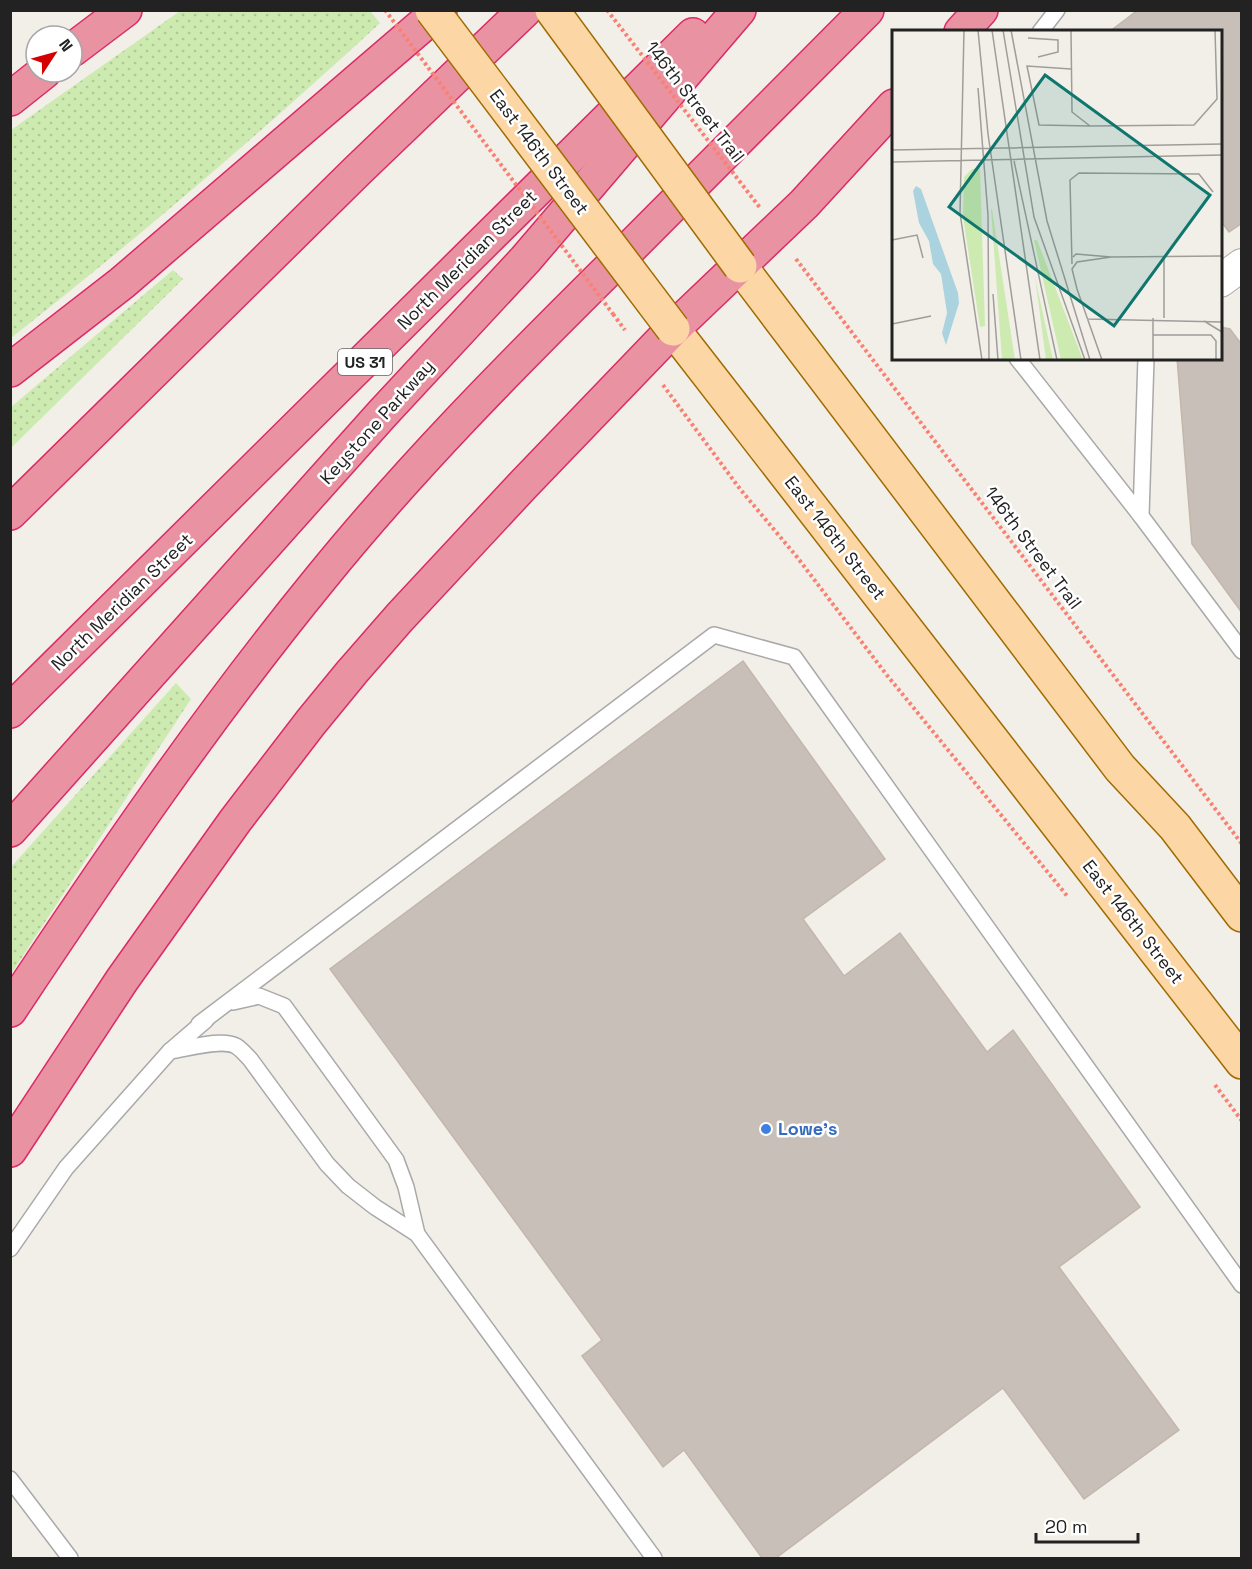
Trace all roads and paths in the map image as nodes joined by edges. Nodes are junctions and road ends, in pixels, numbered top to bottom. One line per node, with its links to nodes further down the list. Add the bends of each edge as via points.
1 (124, 10): 15 (highway)
2 (385, 10): 24 (path, bridge)
3 (432, 10): 25 (main road, East 146th Street, bridge)
4 (440, 10): 28 (highway, via 122,283)
5 (525, 10): 30 (highway)
6 (552, 10): 21 (main road, bridge)
7 (607, 10): 19 (path, 146th Street Trail, bridge)
8 (718, 10): 33 (highway, North Meridian Street / US 31)
9 (740, 10): 34 (highway, Keystone Parkway, via 525,260)
10 (867, 10): 38 (highway, via 515,363 320,579 190,747)
11 (981, 10): 13 (highway)
12 (1057, 10): 14 (lane)
13 (964, 30)
14 (1042, 30)
15 (84, 41)
16 (29, 84): 17 (highway)
17 (10, 99)
18 (892, 108): 21 (highway, via 804,204)
19 (761, 209)
20 (1242, 265): 23 (street)
21 (740, 266): 25 (highway); 37 (main road, via 1120,768 1175,827)
22 (804, 269): 35 (path, 146th Street Trail)
23 (1222, 280)
24 (613, 314)
25 (673, 329): 41 (main road, East 146th Street); 44 (highway, via 400,617 311,722 122,980)
26 (1019, 360): 31 (lane)
27 (1146, 360): 31 (lane)
28 (10, 370)
29 (690, 422): 36 (path, via 886,674)
30 (10, 513)
31 (1141, 516): 32 (lane)
32 (1242, 651)
33 (10, 711)
34 (10, 830)
35 (1242, 844)
36 (1071, 902)
37 (1242, 915)
38 (10, 1010)
39 (199, 1024): 40 (lane); 45 (lane, via 236,1000 259,996 284,1006 396,1160); 47 (lane, via 714,634 794,657)
40 (170, 1051): 45 (lane, via 213,1043 234,1045 250,1059 327,1164 348,1186); 46 (lane, via 66,1168)
41 (1242, 1062)
42 (1214, 1084): 43 (path)
43 (1242, 1121)
44 (10, 1150)
45 (417, 1234): 50 (lane)
46 (10, 1249)
47 (1242, 1285)
48 (10, 1479): 49 (lane)
49 (70, 1558)
50 (654, 1558)

